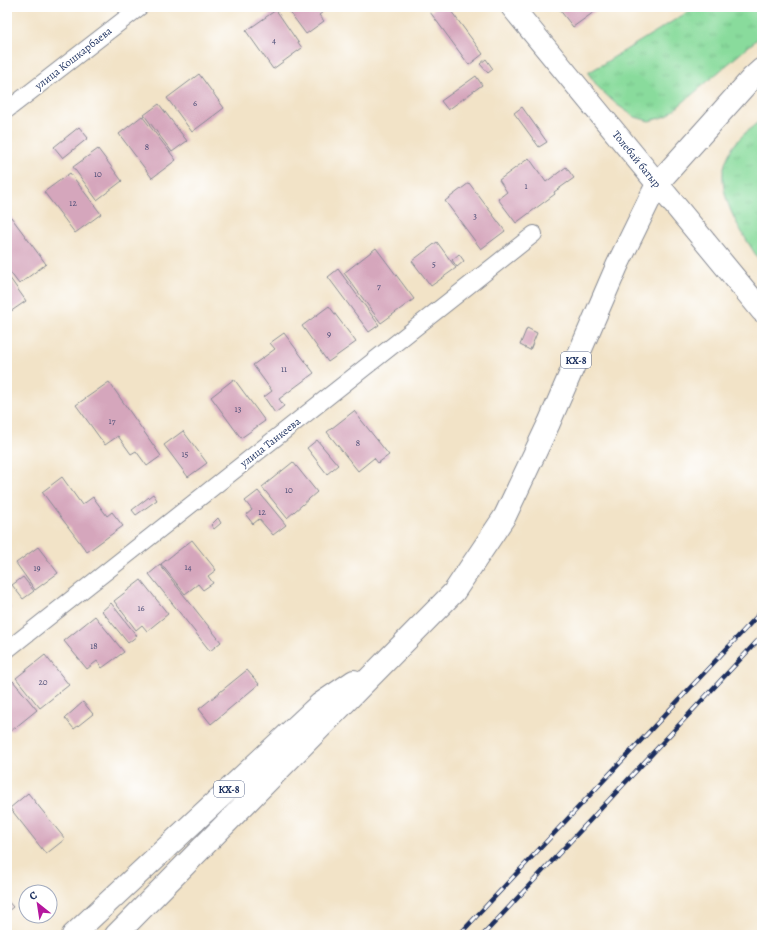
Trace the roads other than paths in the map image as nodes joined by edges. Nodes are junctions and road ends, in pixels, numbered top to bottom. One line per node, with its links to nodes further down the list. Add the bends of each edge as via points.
1 (140, 7): 4 (street, улица Кошкарбаева)
2 (512, 7): 5 (main road, Толебай батыр)
3 (762, 69): 5 (main road, КХ-8)
4 (7, 110)
5 (657, 184): 7 (main road, Толебай батыр); 9 (main road, КХ-8, via 616,266 549,423 505,516 454,592)
6 (534, 234): 8 (street, улица Танкеева)
7 (762, 311)
8 (7, 650)
9 (395, 654): 10 (main road, КХ-8, via 320,704); 11 (main road, КХ-8)
10 (73, 935)
11 (116, 935)

